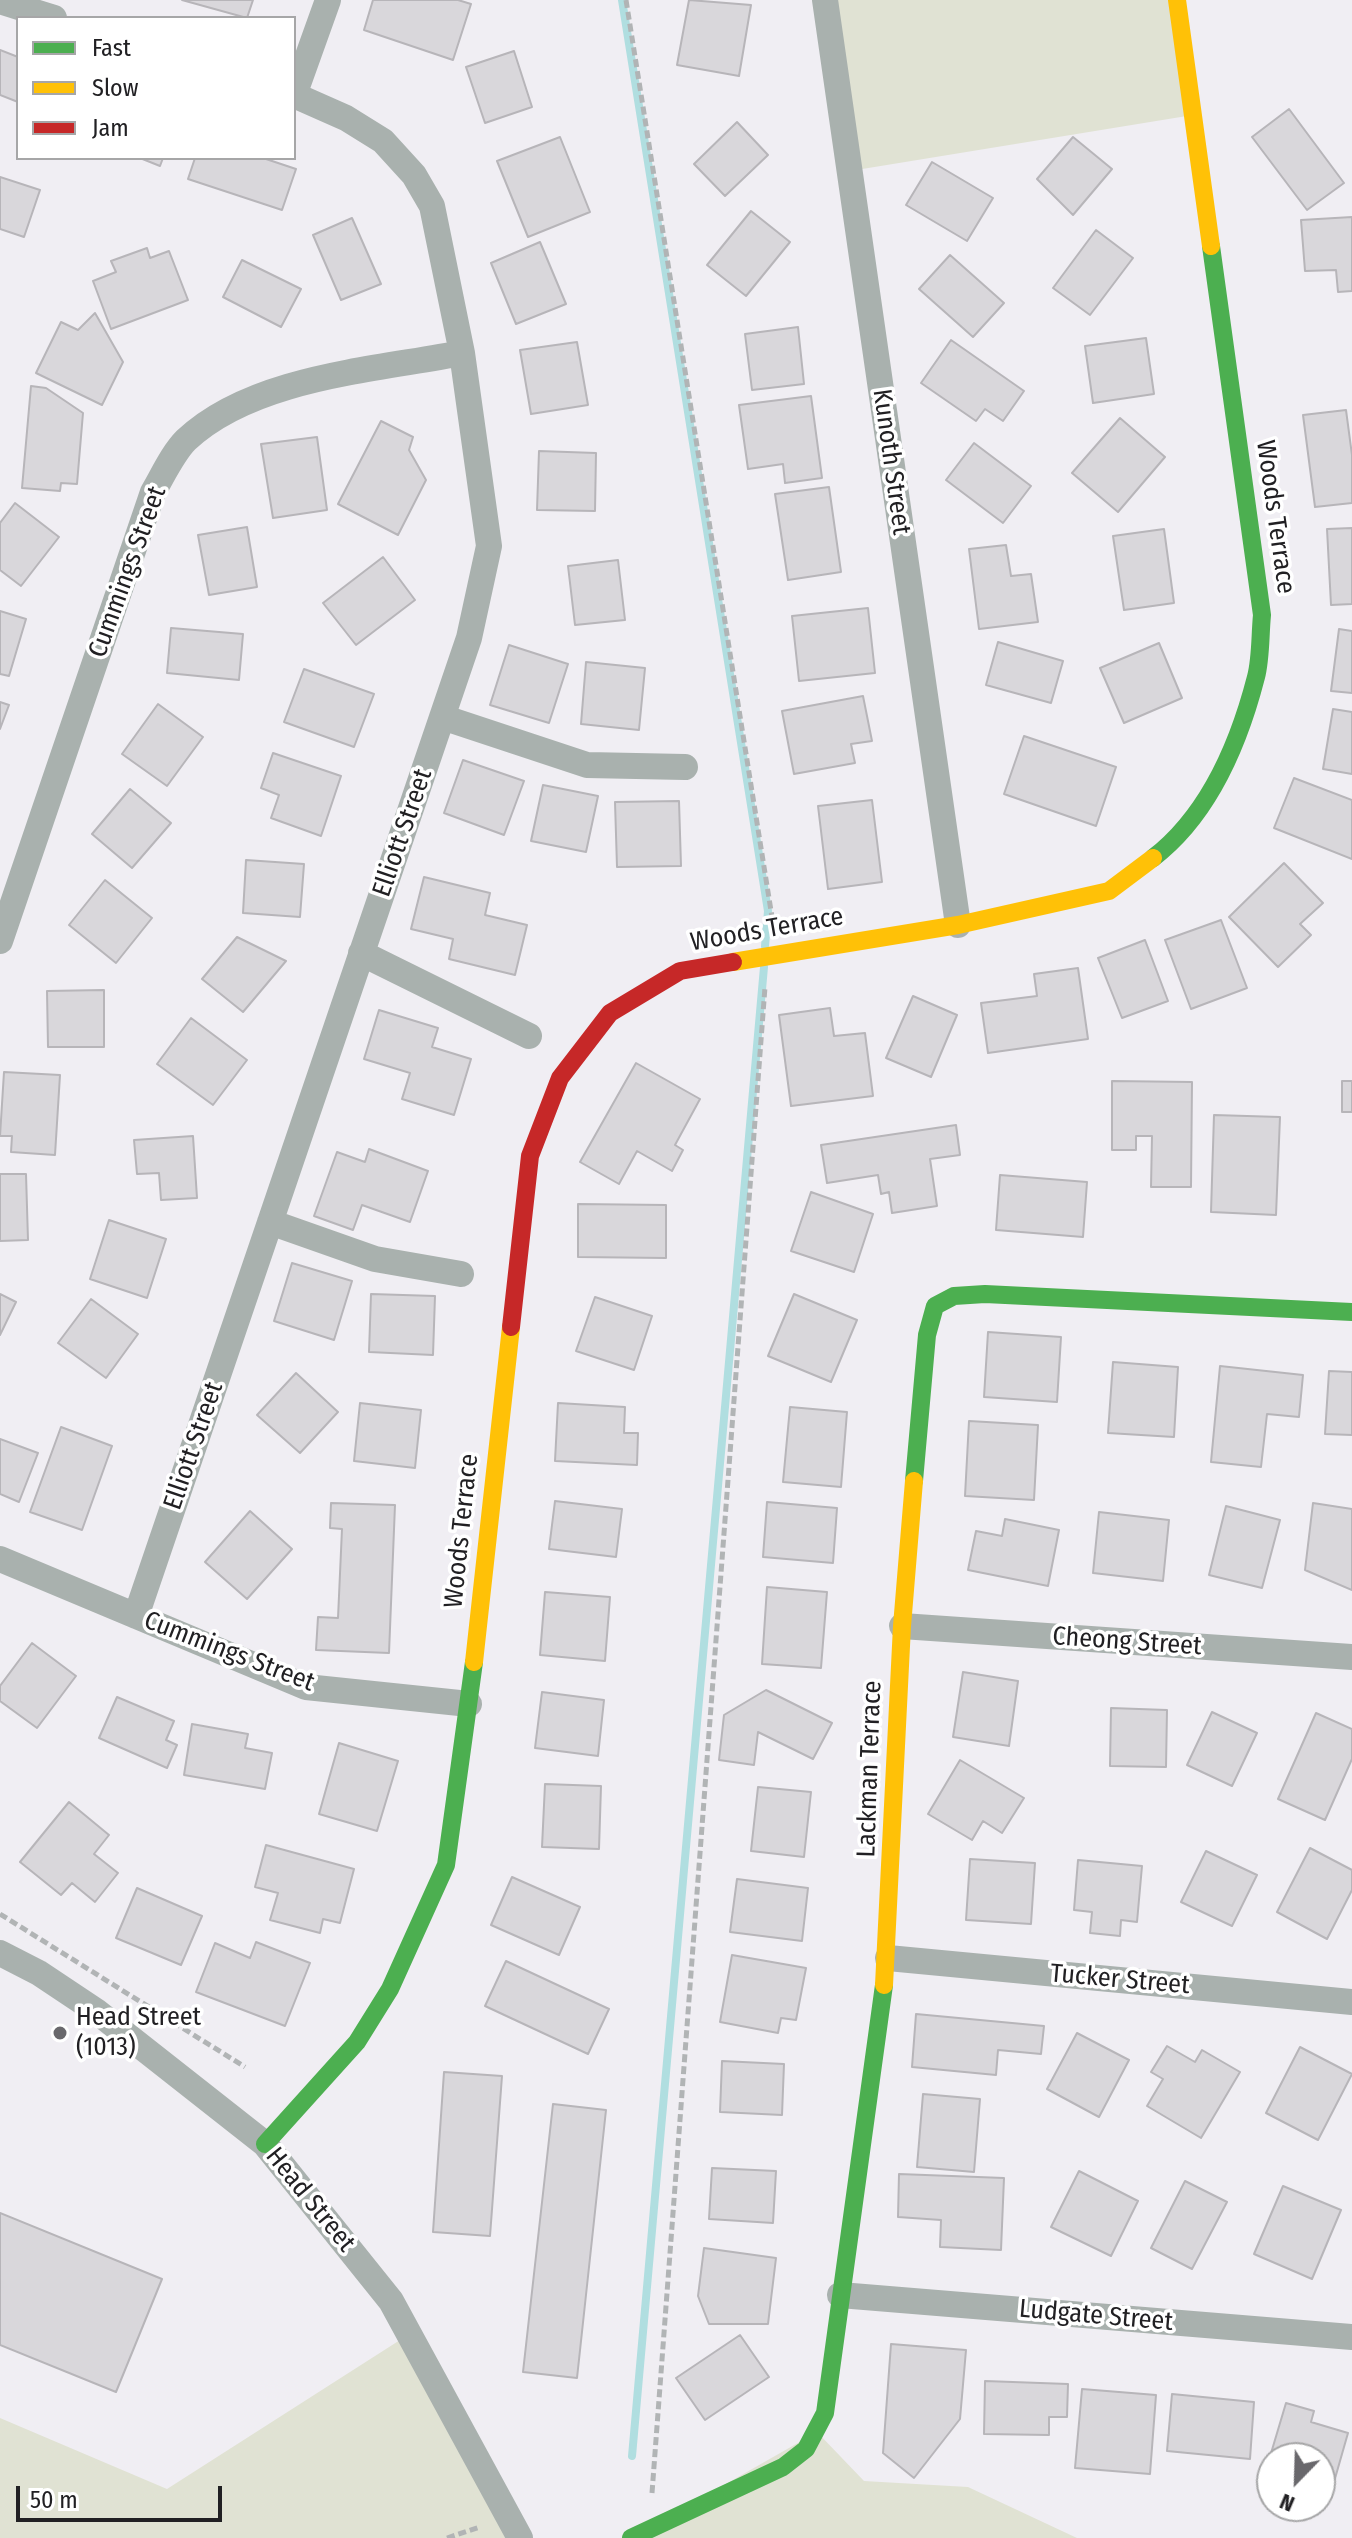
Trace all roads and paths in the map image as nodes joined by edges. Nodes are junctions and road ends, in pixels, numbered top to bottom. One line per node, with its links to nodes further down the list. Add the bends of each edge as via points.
1 (328, 0): 7 (street)
2 (626, 0): 12 (path)
3 (825, 0): 13 (street, Kunoth Street)
4 (1177, 0): 13 (street, Woods Terrace, via 1262,615 1257,675 1221,776 1192,819 1158,854 1109,891)
5 (0, 1): 6 (street)
6 (48, 16)
7 (296, 89)
8 (296, 96): 9 (street, Elliott Street, via 383,141 414,175 432,206)
9 (462, 353): 10 (street, Elliott Street, via 489,546 469,638); 14 (street, Cummings Street, via 279,389 221,413 184,442 153,492)
10 (442, 717): 11 (street, via 587,765); 15 (street, Elliott Street)
11 (685, 767)
12 (772, 917)
13 (958, 925): 25 (street, Woods Terrace, via 680,971 610,1013 560,1078 530,1156)
14 (0, 941)
15 (361, 953): 17 (street); 18 (street, Elliott Street)
16 (765, 987): 35 (path)
17 (529, 1036)
18 (270, 1222): 19 (street, via 375,1259); 22 (street, Elliott Street)
19 (461, 1274)
20 (1352, 1312): 23 (street, Lackman Terrace, via 985,1294 954,1296 935,1306 927,1335)
21 (0, 1559): 22 (street, Cummings Street)
22 (136, 1616): 25 (street, Cummings Street, via 306,1687)
23 (902, 1626): 24 (street, Cheong Street); 28 (street, Lackman Terrace)
24 (1352, 1657)
25 (469, 1704): 31 (street, Woods Terrace, via 446,1865 390,1989 357,2042)
26 (0, 1914): 30 (path)
27 (0, 1953): 31 (street, Head Street, via 96,2011)
28 (888, 1958): 29 (street, Tucker Street); 32 (street, Lackman Terrace)
29 (1352, 2002)
30 (245, 2067)
31 (265, 2144): 37 (street, Head Street, via 391,2301)
32 (840, 2295): 33 (street, Ludgate Street); 35 (street, Lackman Terrace, via 825,2413 806,2449 783,2467)
33 (1352, 2337)
34 (480, 2527): 36 (path)
35 (649, 2529): 38 (street, Lackman Terrace)
36 (447, 2538)
37 (520, 2538)
38 (631, 2538)

